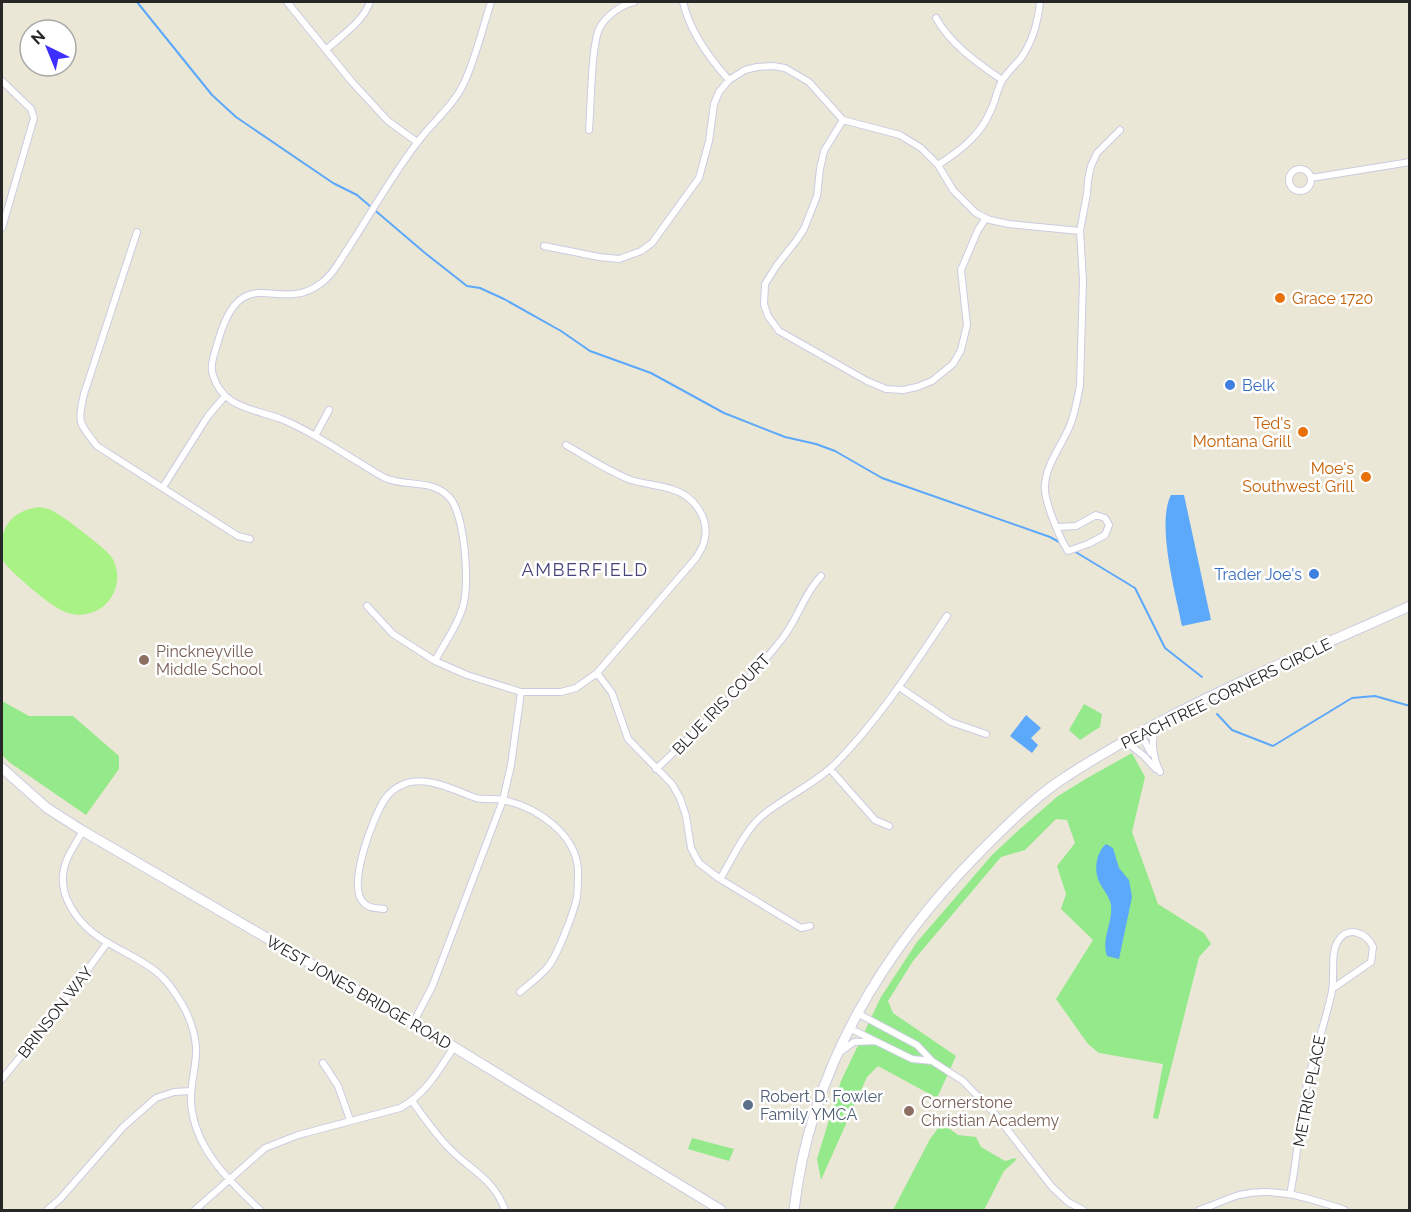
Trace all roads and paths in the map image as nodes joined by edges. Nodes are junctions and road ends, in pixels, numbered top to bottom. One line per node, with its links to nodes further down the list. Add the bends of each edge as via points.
1 (287, 2): 8 (street)
2 (370, 2): 8 (street, via 351,29)
3 (491, 2): 15 (street, via 464,83 448,108)
4 (634, 2): 13 (street, via 617,9 600,27)
5 (682, 2): 9 (street, via 705,51)
6 (1040, 2): 10 (street, via 1032,38 1023,56)
7 (936, 18): 10 (street, via 954,42)
8 (327, 49): 15 (street, via 388,121)
9 (729, 80): 12 (street, via 757,67 785,68 809,82); 23 (street, via 714,104 699,178 652,243 619,259)
10 (1002, 80): 17 (street, via 980,130 964,148)
11 (2, 81): 20 (street, via 31,109 34,118)
12 (843, 120): 17 (street, via 900,135); 19 (street, via 824,151 811,213 765,284 764,304 779,331 886,389 903,390 932,381 961,350 967,325 961,270)
13 (589, 130)
14 (1120, 130): 21 (street, via 1097,153 1091,166)
15 (417, 142): 24 (street, via 323,283 306,293 256,293 230,310 215,351 212,373)
16 (1410, 162): 18 (street)
17 (938, 165): 19 (street, via 952,190)
18 (1311, 178)
19 (986, 218): 21 (street)
20 (2, 228)
21 (1080, 231): 29 (street, via 1080,385 1067,432 1045,485)
22 (137, 232): 28 (street, via 78,415 97,446)
23 (544, 246)
24 (225, 396): 26 (street, via 237,405 283,420); 28 (street)
25 (329, 410): 26 (street)
26 (315, 436): 35 (street, via 387,479 423,484 448,495 456,507 466,587 463,609)
27 (566, 445): 36 (street, via 631,480 683,494 698,508 705,530 696,558)
28 (163, 487): 30 (street, via 238,536)
29 (1058, 527): 29 (street, via 1068,550 1105,535 1109,525 1105,518 1096,515 1076,526)
30 (250, 539)
31 (821, 576): 46 (street, BLUE IRIS COURT, via 810,587 786,634 756,671)
32 (367, 606): 35 (street, via 393,634)
33 (1410, 606): 39 (street, PEACHTREE CORNERS CIRCLE)
34 (947, 616): 37 (street)
35 (435, 661): 38 (street)
36 (597, 673): 38 (street, via 576,688 561,692); 46 (street, via 612,693 627,739)
37 (899, 687): 41 (street, via 951,722); 45 (street)
38 (521, 692): 47 (street)
39 (1156, 724): 40 (street, PEACHTREE CORNERS CIRCLE); 43 (street)
40 (1140, 733): 42 (street, PEACHTREE CORNERS CIRCLE); 43 (street)
41 (986, 734)
42 (1125, 741): 43 (street, via 1160,772); 56 (street, PEACHTREE CORNERS CIRCLE, via 1057,784 1008,824 894,951)
43 (1153, 757)
44 (2, 768): 49 (street, WEST JONES BRIDGE ROAD, via 47,808)
45 (830, 768): 48 (street, via 875,820); 50 (street, via 752,826)
46 (656, 769): 50 (street, via 680,798 687,816 691,849 699,863)
47 (503, 800): 51 (street, via 480,799 433,783 412,781 392,790 375,817 358,892 370,908); 55 (street, via 550,822 566,838 578,860 577,899 561,941 548,968); 57 (street, via 432,987)
48 (889, 826)
49 (83, 831): 53 (street, via 68,856 64,890 77,918); 57 (street, WEST JONES BRIDGE ROAD)
50 (720, 879): 52 (street, via 801,928)
51 (384, 909)
52 (810, 926)
53 (107, 943): 64 (street, BRINSON WAY); 65 (street, via 159,974 182,1005 196,1047)
54 (1332, 989): 54 (street, METRIC PLACE, via 1371,962 1373,947 1365,935 1350,932 1338,940); 69 (street, METRIC PLACE, via 1305,1091)
55 (520, 992)
56 (857, 1013): 58 (street, PEACHTREE CORNERS CIRCLE); 62 (street, via 917,1045)
57 (412, 1023): 60 (street, WEST JONES BRIDGE ROAD)
58 (849, 1028): 59 (street); 61 (street, PEACHTREE CORNERS CIRCLE)
59 (876, 1041): 61 (street, via 854,1042); 62 (street, via 912,1059)
60 (454, 1047): 66 (street, via 427,1088); 75 (street, WEST JONES BRIDGE ROAD)
61 (837, 1054): 70 (street, PEACHTREE CORNERS CIRCLE, via 810,1128)
62 (932, 1061): 76 (street, via 975,1092 1052,1186)
63 (323, 1063): 67 (street, via 338,1086)
64 (2, 1079)
65 (191, 1091): 68 (street, via 200,1140); 71 (street, via 156,1098 123,1127)
66 (412, 1101): 67 (street, via 400,1108); 74 (street, via 447,1146 499,1195)
67 (350, 1120): 68 (street, via 265,1148)
68 (228, 1180): 72 (street); 73 (street)
69 (1290, 1194): 77 (street, via 1240,1195); 78 (street)
70 (793, 1209)
71 (47, 1210)
72 (195, 1210)
73 (260, 1210)
74 (505, 1210)
75 (721, 1210)
76 (1083, 1210)
77 (1199, 1210)
78 (1345, 1210)

